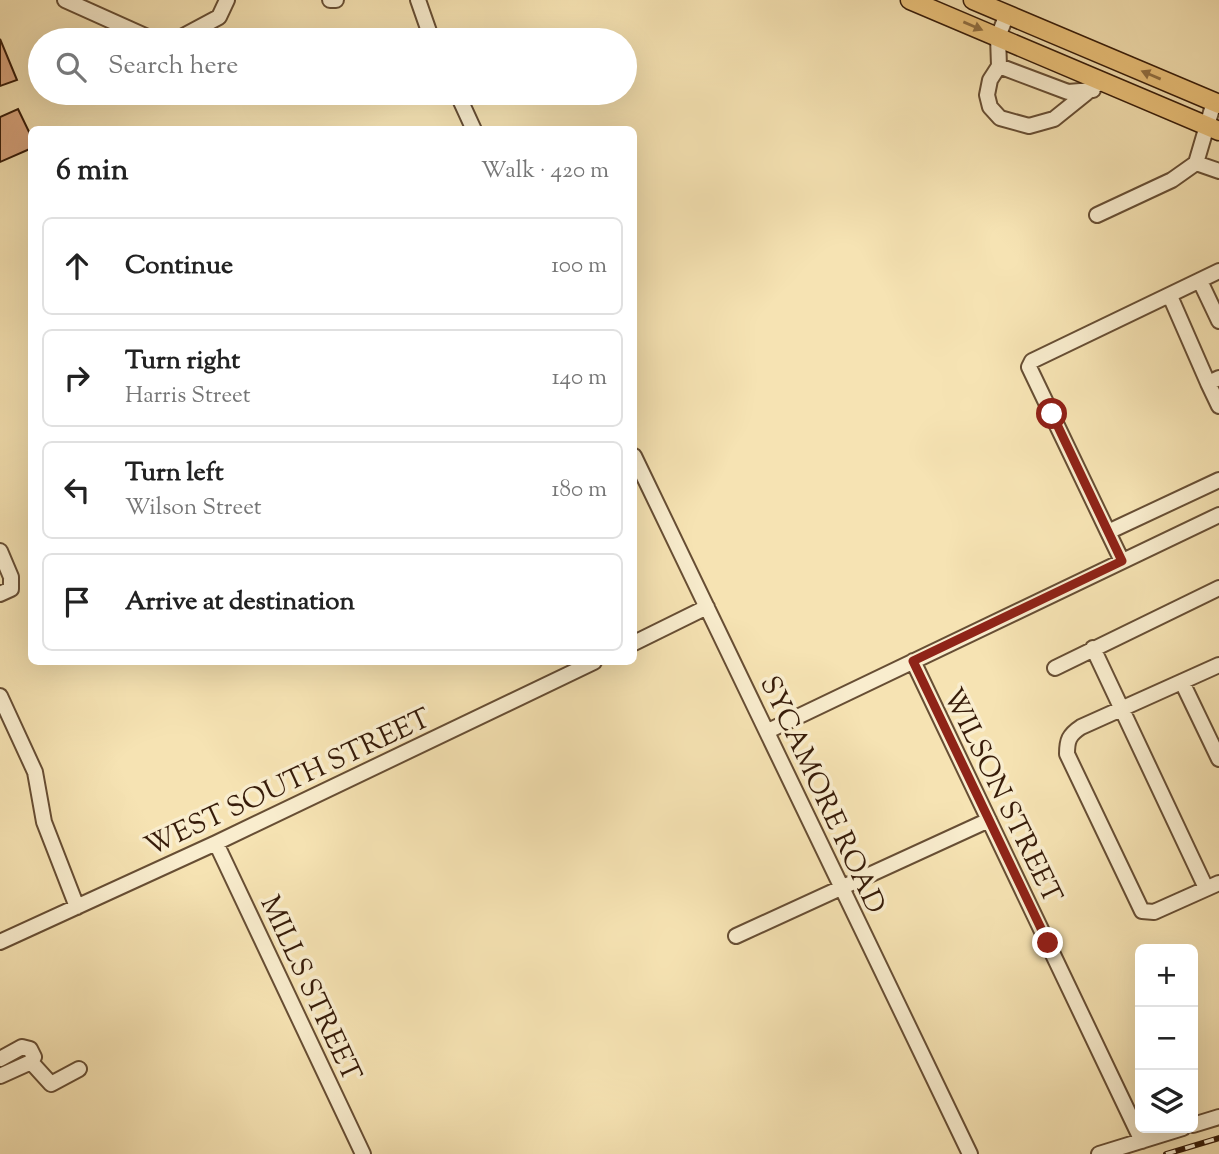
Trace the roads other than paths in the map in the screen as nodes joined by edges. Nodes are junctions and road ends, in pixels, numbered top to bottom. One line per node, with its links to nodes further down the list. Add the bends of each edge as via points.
1 (65, 0): 9 (street)
2 (227, 0): 10 (street, via 219,16)
3 (330, 0): 4 (street)
4 (336, 0)
5 (418, 0): 11 (street)
6 (910, 0): 12 (main road, one-way to 12)
7 (973, 0): 8 (main road)
8 (1007, 14): 12 (street); 15 (main road, one-way to 8)
9 (127, 28)
10 (198, 28)
11 (428, 28)
12 (998, 37): 13 (street); 14 (main road)
13 (999, 66): 14 (street, via 1068,92); 14 (street, via 987,95 990,107 1014,124 1029,126 1054,118)
14 (1097, 86): 18 (main road)
15 (1217, 103): 18 (street)
16 (463, 105): 17 (street)
17 (472, 126)
18 (1213, 129): 19 (street)
19 (1196, 163): 20 (street); 21 (street, via 1172,180)
20 (1219, 171)
21 (1097, 215)
22 (1219, 271): 23 (street)
23 (1200, 281): 24 (street); 25 (street)
24 (1170, 296): 26 (street); 31 (street, via 1032,361 1029,367)
25 (1219, 321)
26 (1214, 381): 27 (street)
27 (1219, 406)
28 (637, 462): 36 (street, SYCAMORE ROAD)
29 (1219, 480): 31 (street)
30 (1219, 515): 33 (street)
31 (1108, 532): 33 (street)
32 (0, 551): 35 (street, via 11,577 11,589)
33 (1122, 561): 39 (street)
34 (1219, 589): 38 (street)
35 (0, 594)
36 (707, 607): 37 (street); 46 (street, SYCAMORE ROAD)
37 (637, 642)
38 (1093, 648): 42 (street); 45 (street)
39 (913, 661): 46 (street); 48 (street, WILSON STREET)
40 (588, 665): 49 (street, WEST SOUTH STREET)
41 (1219, 665): 43 (street)
42 (1055, 668)
43 (1182, 682): 45 (street); 47 (street)
44 (0, 696): 52 (street, via 35,772 44,822)
45 (1122, 709): 50 (street); 50 (street, via 1070,735 1067,754 1137,905 1147,913 1154,912)
46 (768, 731): 51 (street, SYCAMORE ROAD)
47 (1219, 759)
48 (989, 820): 51 (street); 62 (street, WILSON STREET)
49 (216, 843): 52 (street, WEST SOUTH STREET); 63 (street, MILLS STREET)
50 (1212, 886)
51 (842, 889): 53 (street); 64 (street, SYCAMORE ROAD)
52 (77, 907): 54 (street, WEST SOUTH STREET)
53 (736, 936)
54 (0, 942)
55 (0, 1059): 56 (street, via 22,1047 30,1049)
56 (31, 1062): 57 (street, via 51,1084); 58 (street)
57 (79, 1069)
58 (0, 1076)
59 (1219, 1117): 60 (street)
60 (1198, 1123)
61 (1166, 1133): 62 (street)
62 (1142, 1140): 65 (street)
63 (363, 1154)
64 (970, 1154)
65 (1099, 1154)

